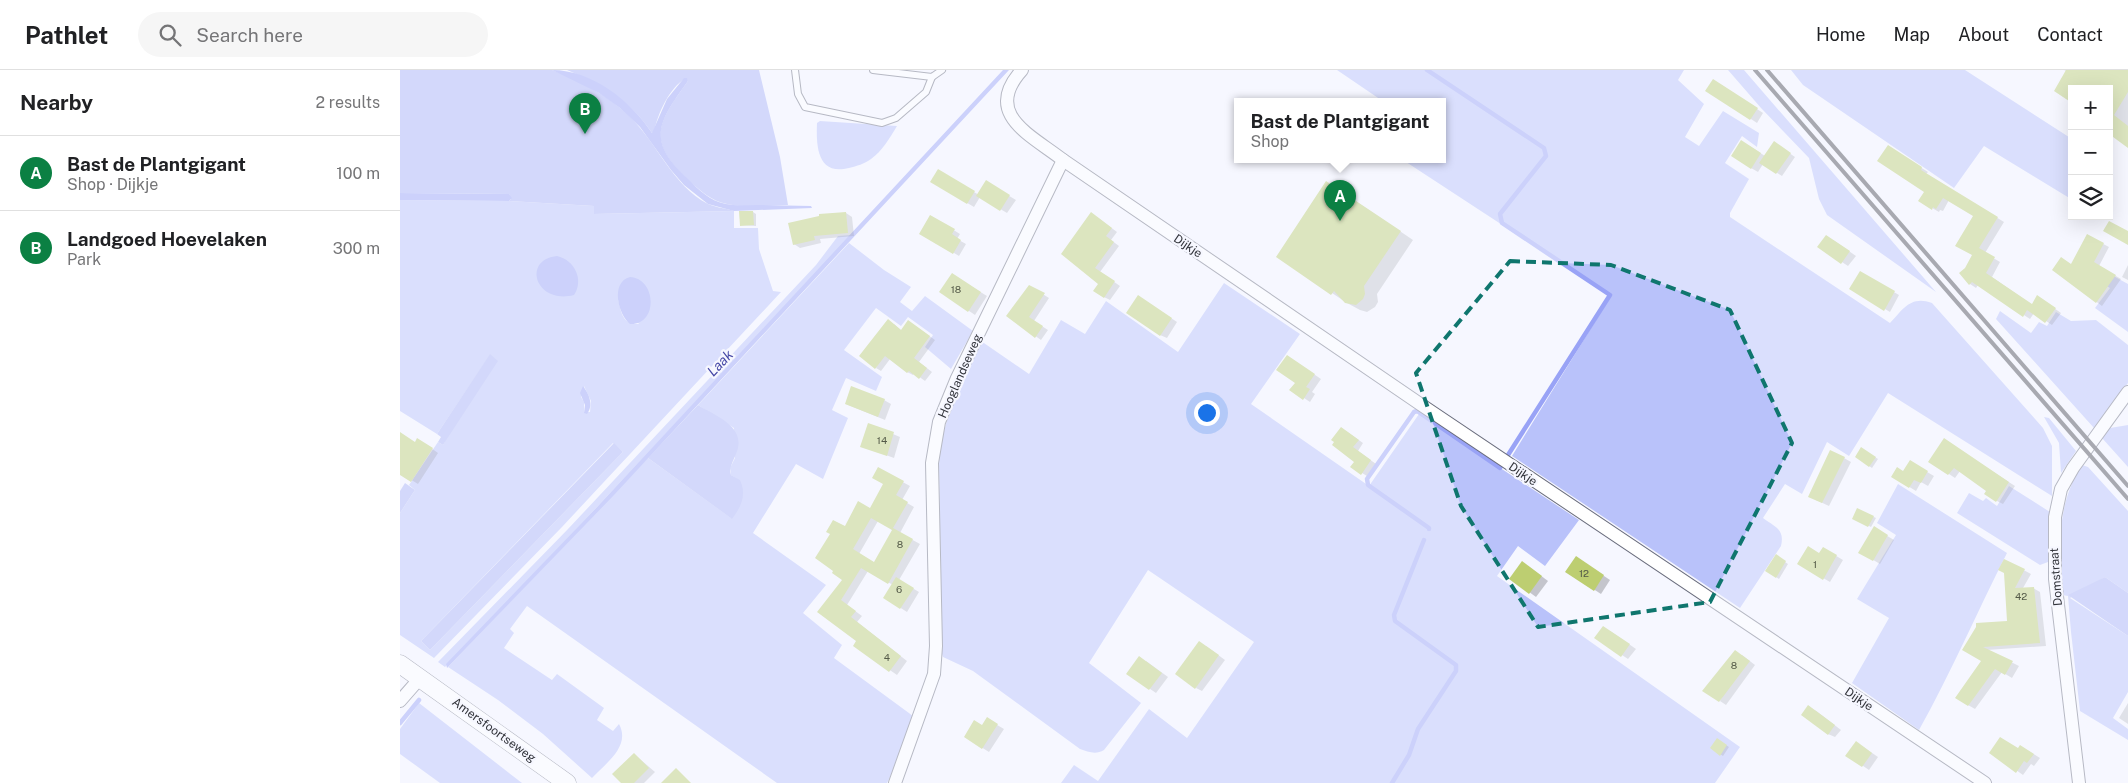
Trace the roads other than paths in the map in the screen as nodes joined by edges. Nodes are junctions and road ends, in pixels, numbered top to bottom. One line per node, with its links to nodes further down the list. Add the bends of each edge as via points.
1 (795, 70): 5 (lane, via 798,94 804,107 882,123 896,118 926,92)
2 (873, 70): 5 (lane)
3 (942, 70): 5 (lane)
4 (1022, 70): 6 (street, via 1008,94 1006,102 1010,114 1018,126)
5 (932, 77)
6 (1063, 160): 12 (street, Hooglandseweg, via 957,378 939,422 932,463 934,674); 13 (street, Dijkje, via 1420,404)
7 (2125, 402): 14 (street, Domstraat, via 2073,468 2061,489 2055,517 2055,579)
8 (400, 664): 9 (main road, Amersfoortseweg)
9 (420, 677): 10 (street); 11 (main road, Amersfoortseweg)
10 (400, 701)
11 (567, 783)
12 (895, 783)
13 (1986, 783)
14 (2079, 783)

